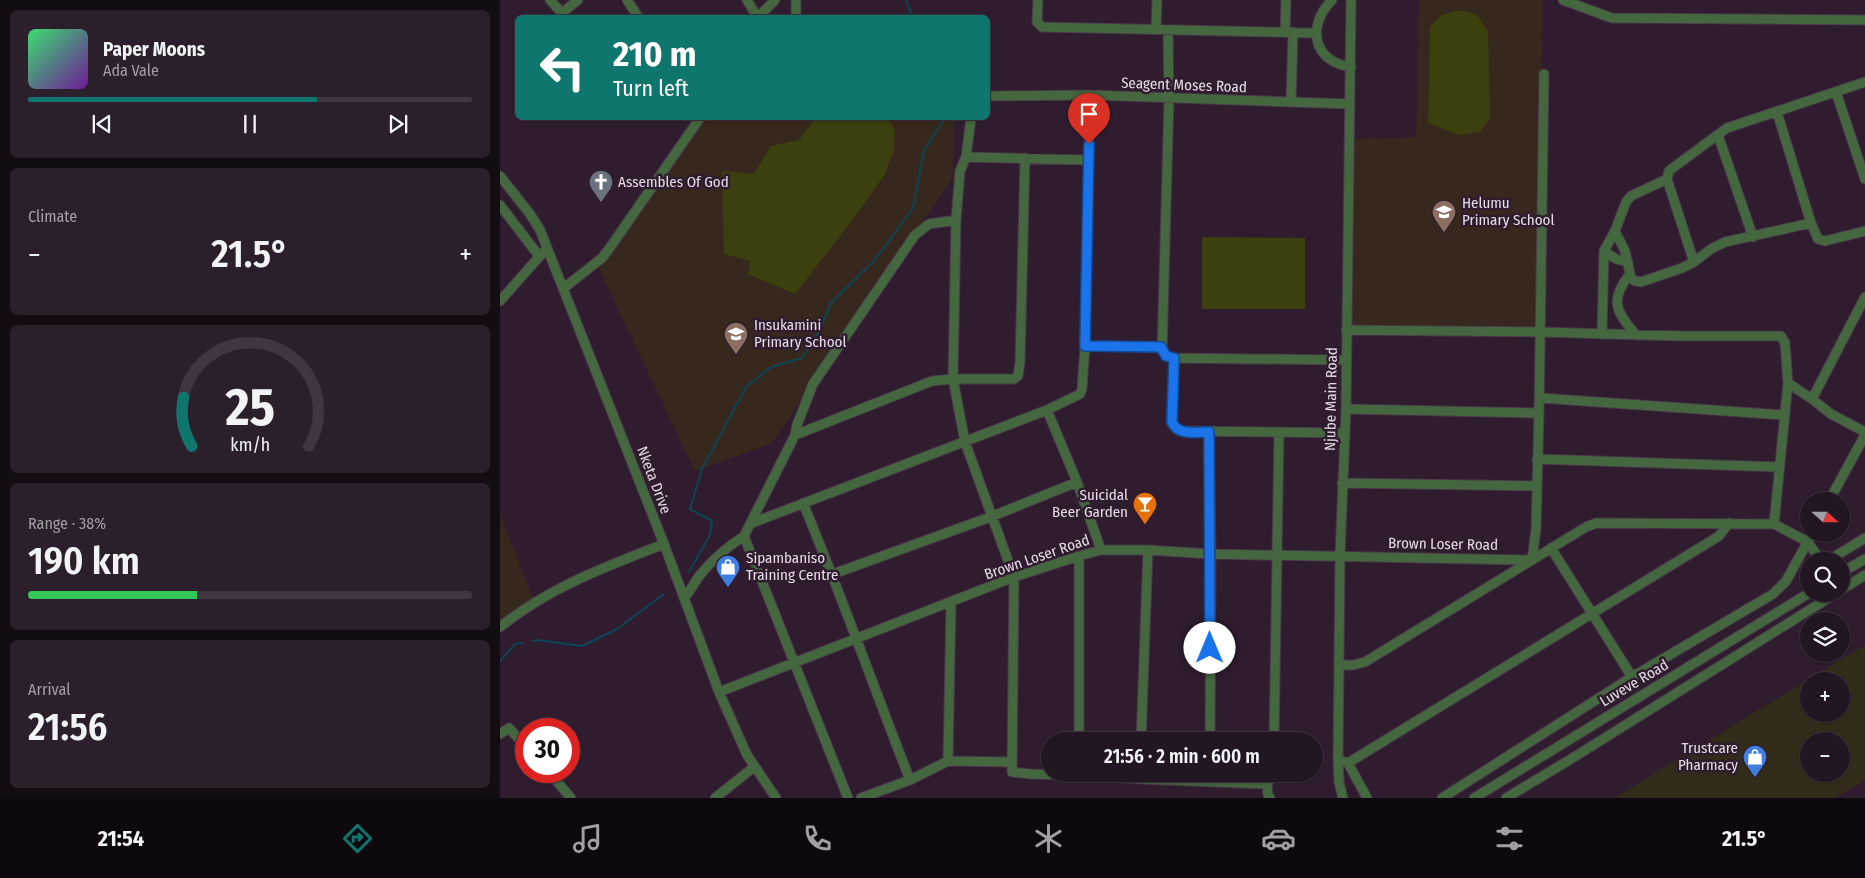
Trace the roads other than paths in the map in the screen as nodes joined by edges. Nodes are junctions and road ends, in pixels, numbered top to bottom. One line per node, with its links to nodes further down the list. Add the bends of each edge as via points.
1 (550, 0): 2 (street, via 563,12)
2 (578, 0)
3 (627, 0): 14 (street)
4 (747, 0): 15 (street)
5 (775, 0): 16 (street)
6 (796, 0): 17 (street)
7 (1038, 0): 19 (street, via 1037,22 1042,27)
8 (1157, 0): 19 (street)
9 (1286, 0): 21 (street)
10 (1332, 0): 22 (street, via 1324,10)
11 (1351, 0): 23 (street, Njube Main Road)
12 (1563, 0): 13 (street)
13 (1585, 4): 18 (street, via 1612,18)
14 (637, 15)
15 (756, 15)
16 (759, 15)
17 (796, 15)
18 (1865, 20)
19 (1156, 30): 20 (street)
20 (1168, 30): 21 (street); 29 (street)
21 (1289, 32): 22 (street); 30 (street)
22 (1316, 33): 23 (street, via 1323,55 1342,66)
23 (1351, 67): 31 (street, Njube Main Road)
24 (1544, 74): 58 (street)
25 (1865, 82): 26 (street)
26 (1836, 92): 32 (street); 41 (street)
27 (1090, 95): 28 (street, Seagent Moses Road); 29 (street, Seagent Moses Road); 38 (street)
28 (990, 96)
29 (1169, 98): 30 (street, Seagent Moses Road); 62 (street)
30 (1291, 102): 31 (street, Seagent Moses Road)
31 (1350, 104): 57 (street, Njube Main Road)
32 (1777, 112): 35 (street, via 1727,128); 44 (street)
33 (699, 120): 54 (street, via 602,258)
34 (971, 120): 36 (street)
35 (1718, 135): 40 (street, via 1674,167); 47 (street)
36 (966, 157): 37 (street); 43 (street, via 960,171)
37 (1025, 158): 38 (street); 65 (street, via 1020,372 1014,379)
38 (1088, 160): 61 (street)
39 (500, 176): 48 (street, Nketa Drive, via 530,214)
40 (1667, 179): 45 (street, via 1630,196); 52 (street)
41 (1865, 179)
42 (501, 209): 50 (street)
43 (956, 220): 65 (street); 77 (street, via 928,224 915,235 813,384)
44 (1811, 223): 46 (street, via 1818,239 1826,241); 47 (street)
45 (1616, 231): 49 (street); 51 (street)
46 (1865, 231)
47 (1753, 237): 52 (street, via 1725,242 1711,248)
48 (547, 248): 50 (street); 54 (street, Nketa Drive)
49 (1604, 251): 51 (street); 59 (street)
50 (540, 256): 56 (street)
51 (1628, 262): 53 (street)
52 (1694, 262): 53 (street, via 1641,282 1634,281)
53 (1630, 274): 60 (street, via 1616,296 1617,308)
54 (564, 288): 95 (street, Nketa Drive)
55 (1865, 297): 68 (street)
56 (500, 300)
57 (1346, 330): 58 (street); 64 (street, Njube Main Road)
58 (1540, 332): 59 (street); 67 (street)
59 (1602, 334): 60 (street)
60 (1636, 335): 66 (street, via 1781,336 1785,343)
61 (1085, 346): 62 (street); 70 (street, via 1080,394)
62 (1161, 347): 63 (street, via 1166,356)
63 (1174, 358): 64 (street); 73 (street, via 1173,426 1180,431)
64 (1345, 360): 69 (street, Njube Main Road)
65 (953, 379): 77 (street, via 932,381); 78 (street)
66 (1788, 383): 68 (street); 72 (street)
67 (1540, 398): 71 (street); 72 (street)
68 (1812, 399): 76 (street)
69 (1346, 409): 71 (street); 75 (street, Njube Main Road)
70 (1047, 410): 78 (street); 81 (street)
71 (1539, 413): 79 (street)
72 (1785, 415): 80 (street)
73 (1209, 432): 74 (street); 99 (street)
74 (1279, 432): 75 (street); 100 (street)
75 (1344, 433): 82 (street, Njube Main Road)
76 (1865, 434): 84 (street)
77 (795, 435): 87 (street)
78 (965, 442): 85 (street); 86 (street)
79 (1537, 458): 80 (street); 83 (street)
80 (1779, 467): 89 (street)
81 (1077, 482): 86 (street); 97 (street)
82 (1342, 483): 83 (street); 101 (street, Njube Main Road)
83 (1536, 486): 104 (street)
84 (1834, 492)
85 (803, 503): 87 (street); 106 (street)
86 (993, 516): 106 (street); 108 (street)
87 (752, 523): 91 (street)
88 (1728, 523): 89 (street); 96 (street, via 1596,523); 114 (street, via 1719,536)
89 (1774, 524): 90 (street)
90 (1800, 534)
91 (744, 536): 110 (street, via 726,548); 117 (street)
92 (1865, 538): 94 (street, via 1827,560 1818,557)
93 (1808, 542): 119 (street, via 1786,581 1772,594)
94 (1812, 542)
95 (664, 544): 110 (street, Nketa Drive); 115 (street, via 547,594)
96 (1551, 548): 104 (street); 114 (street)
97 (1101, 550): 98 (street, Brown Loser Road); 102 (street, Brown Loser Road)
98 (1148, 550): 99 (street, Brown Loser Road); 122 (street)
99 (1211, 554): 100 (street, Brown Loser Road); 123 (street)
100 (1277, 554): 101 (street, Brown Loser Road); 124 (street)
101 (1340, 555): 104 (street, Brown Loser Road); 118 (street, Njube Main Road)
102 (1079, 556): 108 (street, Brown Loser Road); 121 (street)
103 (1865, 559): 105 (street)
104 (1532, 560): 118 (street, via 1365,662)
105 (1850, 568)
106 (833, 574): 116 (street)
107 (1865, 575): 109 (street)
108 (1014, 577): 113 (street, Brown Loser Road); 128 (street)
109 (1850, 584)
110 (684, 597): 120 (street, Nketa Drive)
111 (1800, 599): 145 (street, Luveve Road)
112 (1822, 602): 146 (street, Luveve Road)
113 (951, 603): 116 (street, Brown Loser Road); 127 (street)
114 (1593, 613): 119 (street); 129 (street)
115 (500, 627)
116 (855, 639): 117 (street, Brown Loser Road); 132 (street)
117 (794, 663): 120 (street, Brown Loser Road); 139 (street)
118 (1340, 665): 129 (street, Njube Main Road)
119 (1632, 678): 144 (street)
120 (719, 692): 130 (street, Nketa Drive)
121 (1079, 732)
122 (1141, 732)
123 (1210, 732)
124 (1274, 732)
125 (500, 734): 126 (street, via 509,728)
126 (515, 735)
127 (948, 762): 128 (street); 132 (street)
128 (1011, 762): 131 (street, via 1012,772)
129 (1343, 762): 142 (street, Njube Main Road, via 1339,782); 143 (street)
130 (754, 767): 137 (street); 138 (street, Nketa Drive)
131 (1041, 774)
132 (910, 780): 140 (street)
133 (1248, 782): 135 (street)
134 (558, 783): 136 (street)
135 (1267, 784): 141 (street)
136 (571, 798)
137 (715, 798)
138 (776, 798)
139 (848, 798)
140 (861, 798)
141 (1270, 798)
142 (1343, 798)
143 (1367, 798)
144 (1442, 798)
145 (1474, 798)
146 (1506, 798)

